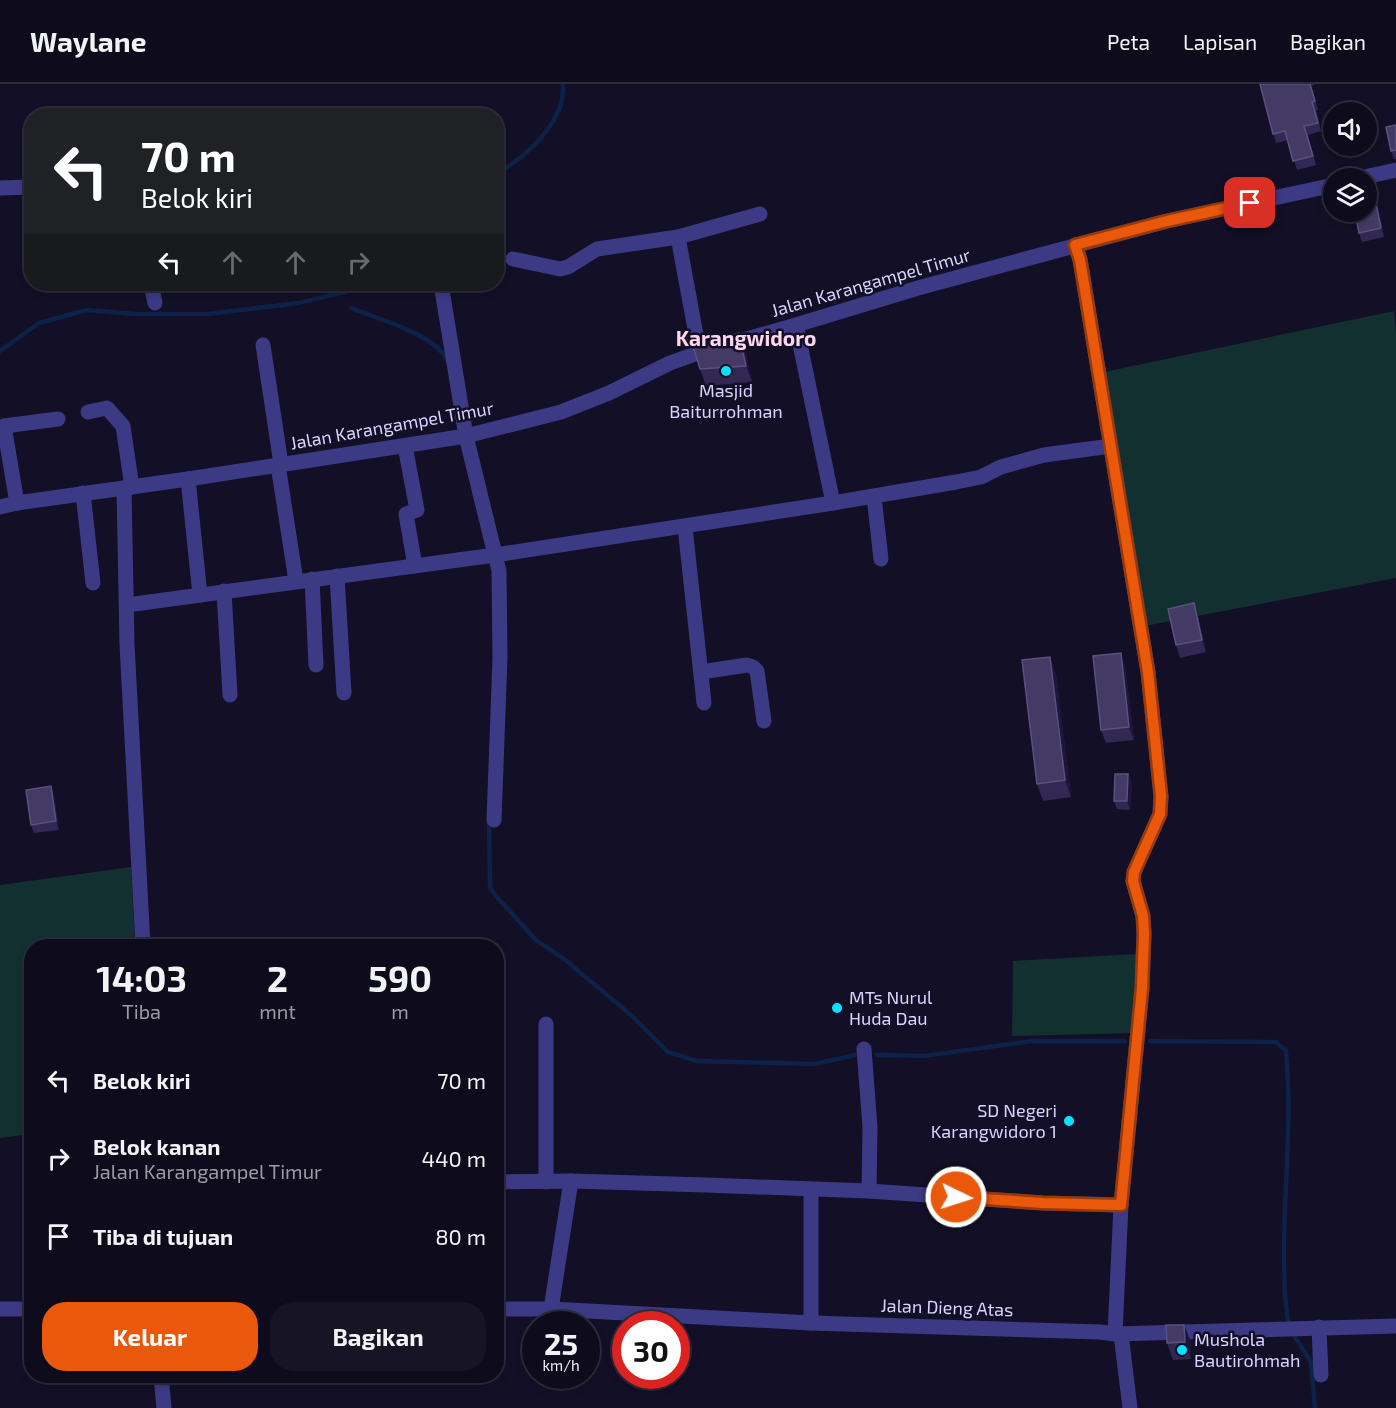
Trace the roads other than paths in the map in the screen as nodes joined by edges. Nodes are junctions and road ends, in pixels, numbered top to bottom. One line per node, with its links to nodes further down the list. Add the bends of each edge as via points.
1 (1396, 170): 2 (street)
2 (1377, 174)
3 (24, 187): 5 (street)
4 (1323, 187): 8 (street, Jalan Karangampel Timur)
5 (0, 188)
6 (760, 214): 7 (street)
7 (678, 237): 9 (street, via 597,249 560,269); 15 (street)
8 (1075, 245): 13 (street, Jalan Karangampel Timur); 20 (street)
9 (513, 259)
10 (152, 291): 12 (street)
11 (442, 291): 18 (street)
12 (155, 303)
13 (796, 325): 15 (street, Jalan Karangampel Timur); 27 (street)
14 (263, 345): 21 (street)
15 (698, 352): 18 (street, Jalan Karangampel Timur, via 561,412)
16 (88, 412): 23 (street, via 107,408 123,426)
17 (58, 419): 26 (street, via 4,426)
18 (466, 436): 19 (street, Jalan Karangampel Timur); 30 (street)
19 (405, 446): 21 (street, Jalan Karangampel Timur); 32 (street, via 417,510 406,514)
20 (1111, 446): 25 (street, via 1044,455 1002,466 981,477); 54 (street, via 1148,672 1161,805 1133,881 1143,916 1144,945)
21 (280, 464): 22 (street, Jalan Karangampel Timur); 34 (street)
22 (188, 479): 23 (street, Jalan Karangampel Timur); 37 (street)
23 (128, 488): 24 (street, Jalan Karangampel Timur); 38 (street)
24 (83, 493): 26 (street, Jalan Karangampel Timur); 35 (street)
25 (874, 497): 27 (street); 31 (street)
26 (17, 503): 28 (street, Jalan Karangampel Timur)
27 (833, 503): 29 (street)
28 (0, 507)
29 (685, 527): 30 (street); 40 (street)
30 (495, 555): 32 (street); 45 (street, via 500,624)
31 (881, 559)
32 (415, 566): 33 (street)
33 (337, 576): 34 (street); 41 (street)
34 (304, 580): 36 (street); 39 (street)
35 (93, 583)
36 (224, 591): 37 (street); 42 (street)
37 (200, 595): 38 (street)
38 (127, 605): 46 (street)
39 (316, 664)
40 (701, 672): 43 (street); 44 (street, via 753,667 757,671)
41 (344, 693)
42 (230, 695)
43 (704, 703)
44 (764, 721)
45 (494, 820)
46 (143, 939)
47 (546, 1024): 51 (street)
48 (864, 1049): 53 (street, via 870,1127)
49 (571, 1181): 51 (street); 52 (street); 58 (street)
50 (504, 1182): 51 (street)
51 (546, 1182)
52 (811, 1190): 53 (street); 59 (street)
53 (869, 1191): 54 (street)
54 (1121, 1205): 62 (street)
55 (0, 1309): 56 (street)
56 (24, 1309)
57 (504, 1309): 58 (street, Jalan Dieng Atas)
58 (550, 1310): 59 (street, Jalan Dieng Atas)
59 (812, 1323): 62 (street, Jalan Dieng Atas)
60 (1396, 1326): 61 (street, Jalan Dieng Atas)
61 (1319, 1327): 62 (street, Jalan Dieng Atas); 63 (street)
62 (1118, 1334): 66 (street)
63 (1321, 1375)
64 (162, 1383): 65 (street)
65 (164, 1408)
66 (1130, 1408)

